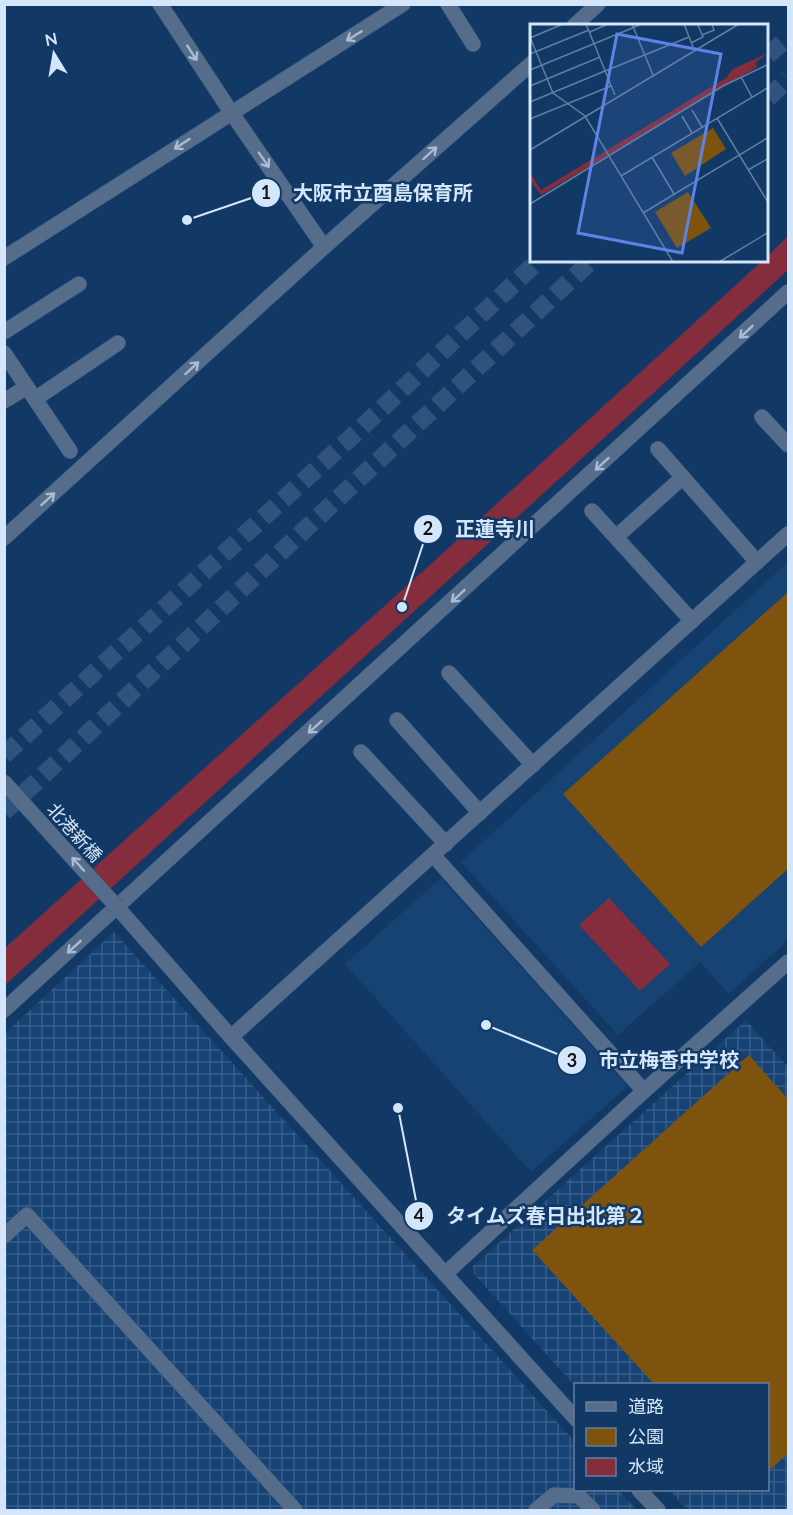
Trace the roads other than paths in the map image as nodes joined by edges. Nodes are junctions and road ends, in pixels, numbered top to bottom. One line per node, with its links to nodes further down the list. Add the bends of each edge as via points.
1 (160, 4): 8 (street, one-way to 8)
2 (403, 4): 8 (street, one-way to 8)
3 (448, 4): 6 (street)
4 (598, 4): 5 (street)
5 (576, 24)
6 (473, 44)
7 (530, 65): 9 (street, one-way to 7)
8 (231, 112): 9 (street, one-way to 9); 10 (street, one-way to 10)
9 (324, 247): 26 (street, one-way to 9)
10 (4, 258)
11 (79, 284): 13 (street)
12 (789, 292): 37 (street, one-way to 37)
13 (4, 332)
14 (118, 343): 16 (street)
15 (4, 353): 16 (street)
16 (31, 393): 17 (street); 21 (street)
17 (4, 401)
18 (762, 417): 19 (street)
19 (789, 445)
20 (658, 448): 22 (street)
21 (70, 451)
22 (683, 477): 25 (street); 27 (street)
23 (592, 511): 25 (street)
24 (789, 534): 27 (street)
25 (616, 537): 28 (street)
26 (4, 538)
27 (758, 562): 28 (street)
28 (692, 621): 32 (street)
29 (449, 673): 32 (street)
30 (397, 720): 34 (street)
31 (361, 752): 35 (street)
32 (533, 765): 34 (street)
33 (4, 782): 37 (street, 北港新橋, one-way to 33, bridge)
34 (480, 813): 35 (street)
35 (446, 844): 36 (street)
36 (433, 855): 40 (street); 41 (street)
37 (117, 908): 39 (street, one-way to 39); 40 (street, 北港新橋)
38 (789, 962): 41 (street)
39 (4, 1010)
40 (231, 1037): 43 (street, 北港新橋)
41 (644, 1091): 43 (street)
42 (4, 1236): 46 (street, via 27,1215)
43 (445, 1274): 44 (street, 北港新橋)
44 (574, 1417)
45 (640, 1491): 49 (street)
46 (295, 1510)
47 (536, 1510): 48 (street, via 554,1495 579,1496)
48 (593, 1510)
49 (658, 1510)

